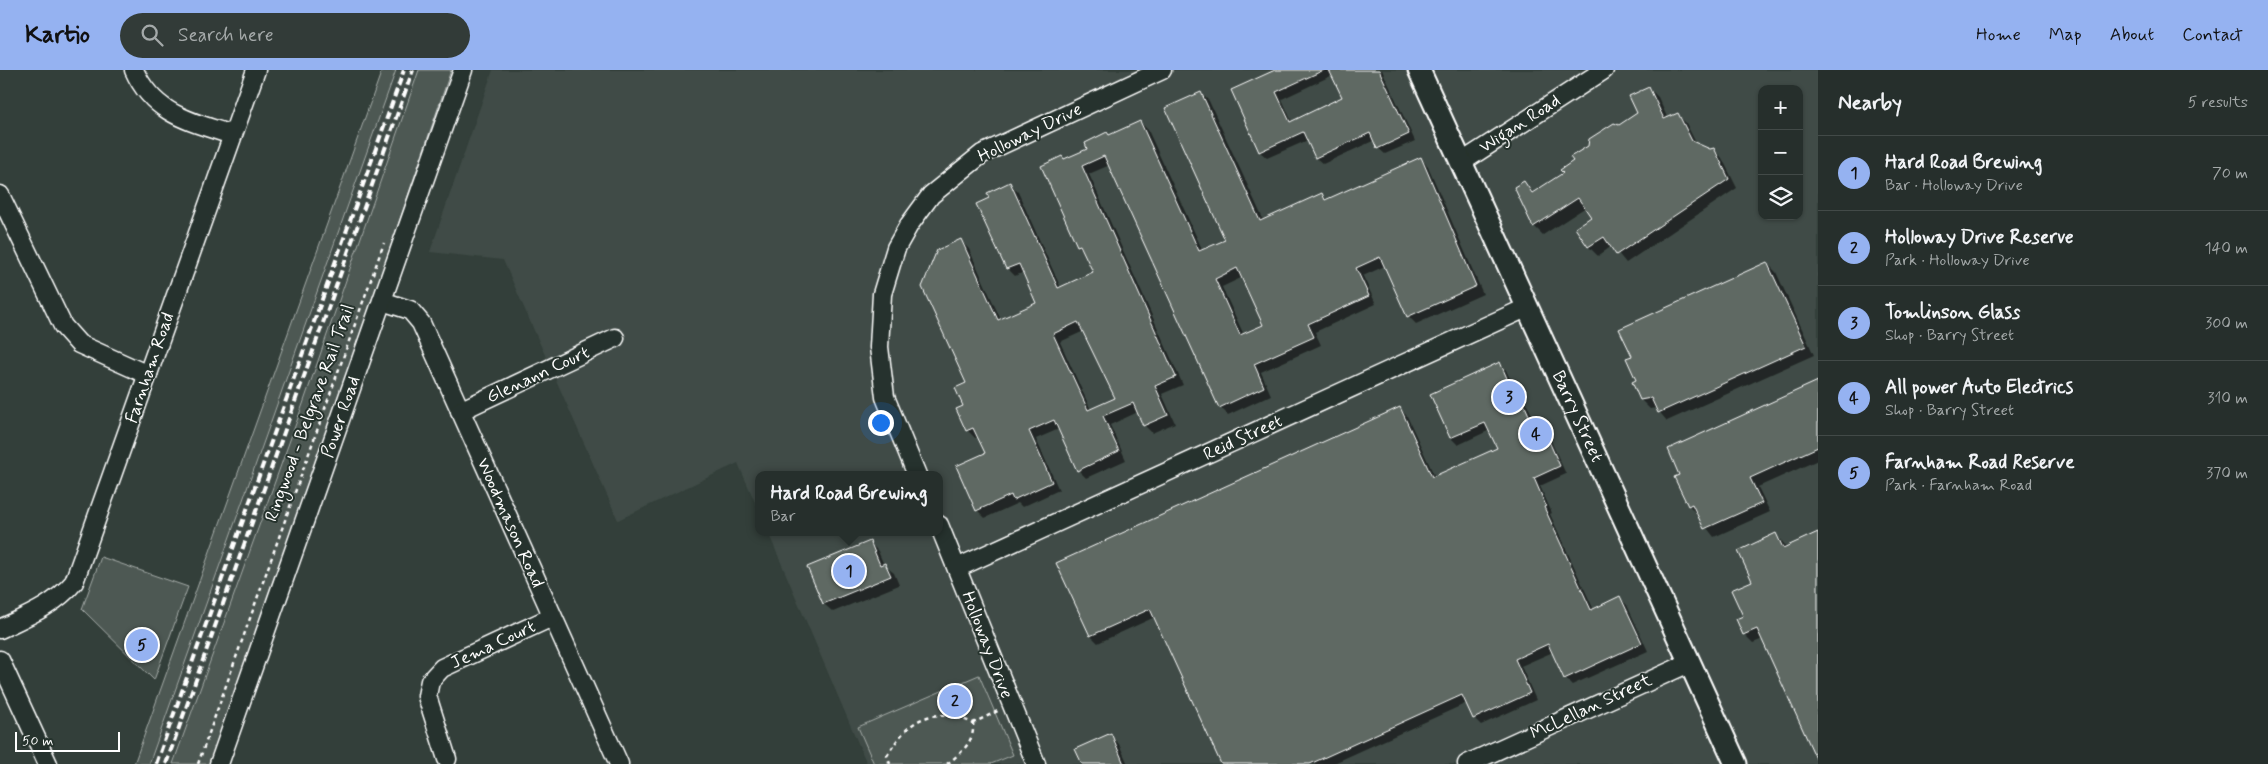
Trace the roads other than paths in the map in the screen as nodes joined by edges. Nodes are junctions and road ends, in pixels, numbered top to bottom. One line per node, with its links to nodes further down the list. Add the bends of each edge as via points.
1 (134, 70): 7 (street, via 153,100 173,115)
2 (256, 70): 7 (street, Farnham Road)
3 (463, 70): 10 (street, Power Road)
4 (1162, 70): 15 (street, Holloway Drive, via 982,154 930,196 909,224 896,248 882,294 878,347 886,397)
5 (1419, 70): 8 (main road, Barry Street)
6 (1604, 70): 8 (street, Wigan Road)
7 (232, 135): 13 (street, Farnham Road)
8 (1462, 162): 11 (main road, Barry Street)
9 (0, 196): 13 (street, via 63,326 79,344)
10 (382, 301): 14 (street, Woodmason Road, via 410,310 421,323); 24 (street, Power Road)
11 (1528, 307): 17 (street, Reid Street); 21 (main road, Barry Street)
12 (615, 338): 14 (street, Glenann Court)
13 (148, 375): 19 (street, Farnham Road, via 74,582 49,605)
14 (460, 412): 18 (street, Woodmason Road)
15 (916, 471)
16 (943, 535): 17 (street, Holloway Drive)
17 (957, 568): 26 (street, Holloway Drive)
18 (552, 618): 22 (street, Jema Court, via 442,668 430,681 426,696); 25 (street, Woodmason Road)
19 (0, 629)
20 (0, 660): 23 (street)
21 (1689, 663): 27 (street, McLellan Street); 28 (main road, Barry Street)
22 (447, 759)
23 (48, 764)
24 (219, 764)
25 (619, 764)
26 (1036, 764)
27 (1467, 764)
28 (1736, 764)

